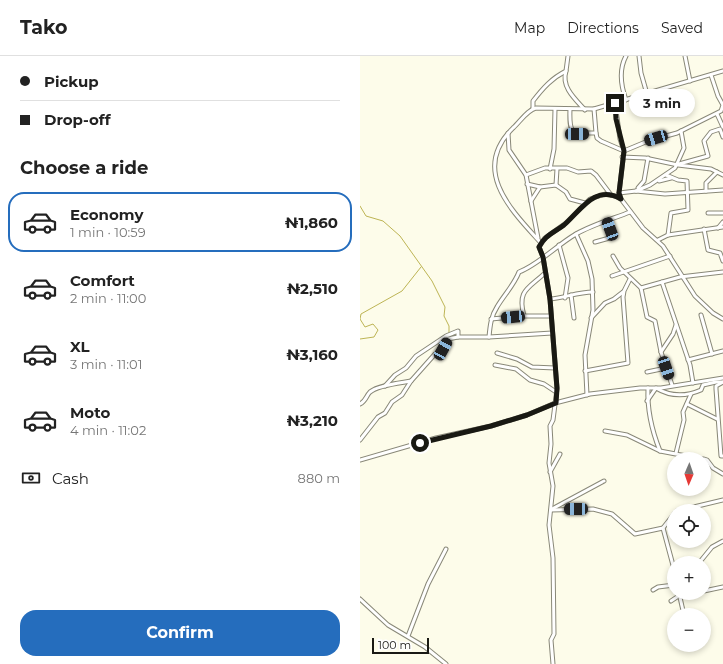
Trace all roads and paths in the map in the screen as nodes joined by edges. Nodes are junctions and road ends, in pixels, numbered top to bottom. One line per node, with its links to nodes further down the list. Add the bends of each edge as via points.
1 (568, 56): 5 (street)
2 (626, 56): 10 (street, via 622,64 621,80)
3 (639, 56): 9 (street)
4 (685, 56): 8 (street)
5 (566, 70): 12 (street, via 553,78 539,93 533,101); 16 (street, via 564,77 568,89)
6 (723, 71): 7 (street)
7 (711, 75): 8 (street); 17 (street, via 723,105)
8 (690, 81): 9 (street)
9 (647, 94): 10 (street)
10 (626, 100): 11 (street)
11 (615, 103): 15 (street); 23 (street, via 617,126)
12 (533, 108): 13 (street); 20 (street)
13 (555, 109): 14 (street); 27 (street, via 554,149)
14 (570, 109): 16 (street); 21 (street, via 569,125 573,132)
15 (594, 109): 16 (street); 21 (street)
16 (585, 110)
17 (717, 114): 18 (street); 19 (street)
18 (722, 128): 22 (street); 26 (street, via 711,132 704,141 708,156)
19 (681, 131): 23 (street); 26 (street, via 684,148)
20 (508, 133): 32 (street, via 509,150); 58 (street, via 500,145 496,159 495,173 498,186 507,205)
21 (596, 133): 23 (street, via 597,138)
22 (723, 137)
23 (624, 151): 24 (street)
24 (622, 157): 25 (street); 41 (street)
25 (648, 158): 26 (street); 39 (street, via 644,181)
26 (678, 165): 29 (street); 30 (street)
27 (550, 169): 28 (street); 32 (street, via 543,168)
28 (557, 169): 36 (street); 43 (street, via 593,172)
29 (717, 172): 31 (street); 40 (street, via 706,183)
30 (666, 175): 33 (street); 34 (street)
31 (723, 175)
32 (526, 176): 35 (street)
33 (671, 178): 34 (street); 42 (street, via 687,181)
34 (657, 181): 39 (street)
35 (527, 184): 37 (street); 45 (street)
36 (556, 185): 37 (street); 46 (street, via 566,192 570,199)
37 (540, 187): 45 (street)
38 (723, 190): 40 (street)
39 (636, 191): 41 (street); 42 (street)
40 (706, 191): 42 (street)
41 (619, 193): 44 (street)
42 (688, 193): 56 (street, via 688,210 671,213)
43 (611, 195): 44 (street); 46 (street, via 599,195)
44 (621, 199): 47 (street)
45 (531, 201): 58 (street)
46 (585, 203): 58 (street, via 572,218)
47 (630, 212): 50 (street); 57 (street, via 643,228)
48 (708, 212): 49 (street)
49 (723, 214)
50 (607, 221): 55 (street); 59 (street, via 613,237)
51 (723, 222): 53 (street)
52 (723, 227): 53 (street)
53 (718, 228): 54 (street)
54 (704, 229): 56 (street); 64 (street, via 708,250 720,253)
55 (576, 234): 60 (street); 74 (street, via 591,271)
56 (668, 236): 57 (street)
57 (658, 240): 62 (street)
58 (539, 242): 63 (street)
59 (595, 242)
60 (559, 245): 63 (street); 76 (street, via 568,278)
61 (613, 256): 65 (street)
62 (670, 256): 65 (street); 69 (street)
63 (543, 257): 67 (street); 82 (street, via 529,270 520,272)
64 (723, 261)
65 (624, 272): 68 (street); 70 (street)
66 (723, 272): 69 (street)
67 (545, 273): 77 (street); 79 (street, via 526,288 522,296)
68 (612, 276)
69 (684, 277): 71 (street); 84 (street, via 695,296)
70 (630, 279): 72 (street); 73 (street)
71 (662, 282): 72 (street); 85 (street)
72 (641, 288): 90 (street, via 647,317 655,321)
73 (624, 291): 83 (street, via 605,303); 97 (street, via 628,363)
74 (592, 292): 75 (street); 83 (street)
75 (571, 295): 76 (street); 81 (street)
76 (564, 298): 77 (street)
77 (550, 299): 80 (street)
78 (701, 315): 92 (street)
79 (524, 316): 80 (street); 82 (street)
80 (550, 316): 86 (street)
81 (574, 318)
82 (491, 319): 88 (street)
83 (590, 319): 97 (street)
84 (723, 320)
85 (676, 324): 90 (street, via 673,334); 93 (street)
86 (552, 333): 88 (street); 95 (street)
87 (458, 337): 88 (street); 100 (street, via 448,338 443,349 435,354); 104 (street, via 458,330 423,351)
88 (489, 337)
89 (723, 351): 92 (street)
90 (660, 352): 96 (street)
91 (497, 353): 95 (street, via 532,367)
92 (712, 354): 93 (street)
93 (688, 360): 102 (street)
94 (495, 365): 107 (street, via 516,369 530,380 544,384)
95 (554, 368): 107 (street)
96 (666, 368): 98 (street); 103 (street)
97 (585, 371): 109 (street)
98 (647, 372)
99 (723, 378): 102 (street)
100 (411, 381): 104 (street); 116 (street, via 402,395 378,417)
101 (723, 382): 108 (street, via 703,385 701,390); 114 (street, via 716,386)
102 (693, 383): 103 (street)
103 (672, 385): 106 (street)
104 (385, 386): 112 (street, via 371,391)
105 (648, 388): 106 (street); 109 (street); 110 (street)
106 (656, 388): 108 (street, via 668,395); 110 (street)
107 (556, 392): 111 (street)
108 (691, 394): 113 (street)
109 (587, 395): 111 (street)
110 (647, 400): 117 (street, via 651,427)
111 (556, 403): 122 (street, via 491,426 436,438); 124 (street, via 550,426)
112 (360, 404)
113 (687, 404): 114 (street); 119 (street, via 683,412 684,420)
114 (717, 419): 121 (street)
115 (605, 431): 117 (street, via 627,435)
116 (360, 440)
117 (660, 451): 118 (street)
118 (668, 452)
119 (676, 452)
120 (560, 454): 124 (street)
121 (723, 456)
122 (360, 460)
123 (711, 466): 125 (street)
124 (550, 472): 129 (street)
125 (723, 474)
126 (604, 481): 129 (street)
127 (723, 500): 128 (street)
128 (706, 504)
129 (551, 510): 131 (street, via 593,509 612,514 635,534); 145 (street, via 549,525 553,558)
130 (667, 523): 131 (street)
131 (663, 528): 134 (street)
132 (723, 541): 135 (street, via 712,547)
133 (446, 549): 143 (street, via 428,584)
134 (671, 556)
135 (705, 556)
136 (667, 586): 139 (street)
137 (723, 587): 138 (street)
138 (711, 589)
139 (653, 590)
140 (360, 599): 143 (street, via 388,624)
141 (673, 600): 142 (street)
142 (671, 602)
143 (408, 636): 144 (street)
144 (446, 664)
145 (553, 664)

